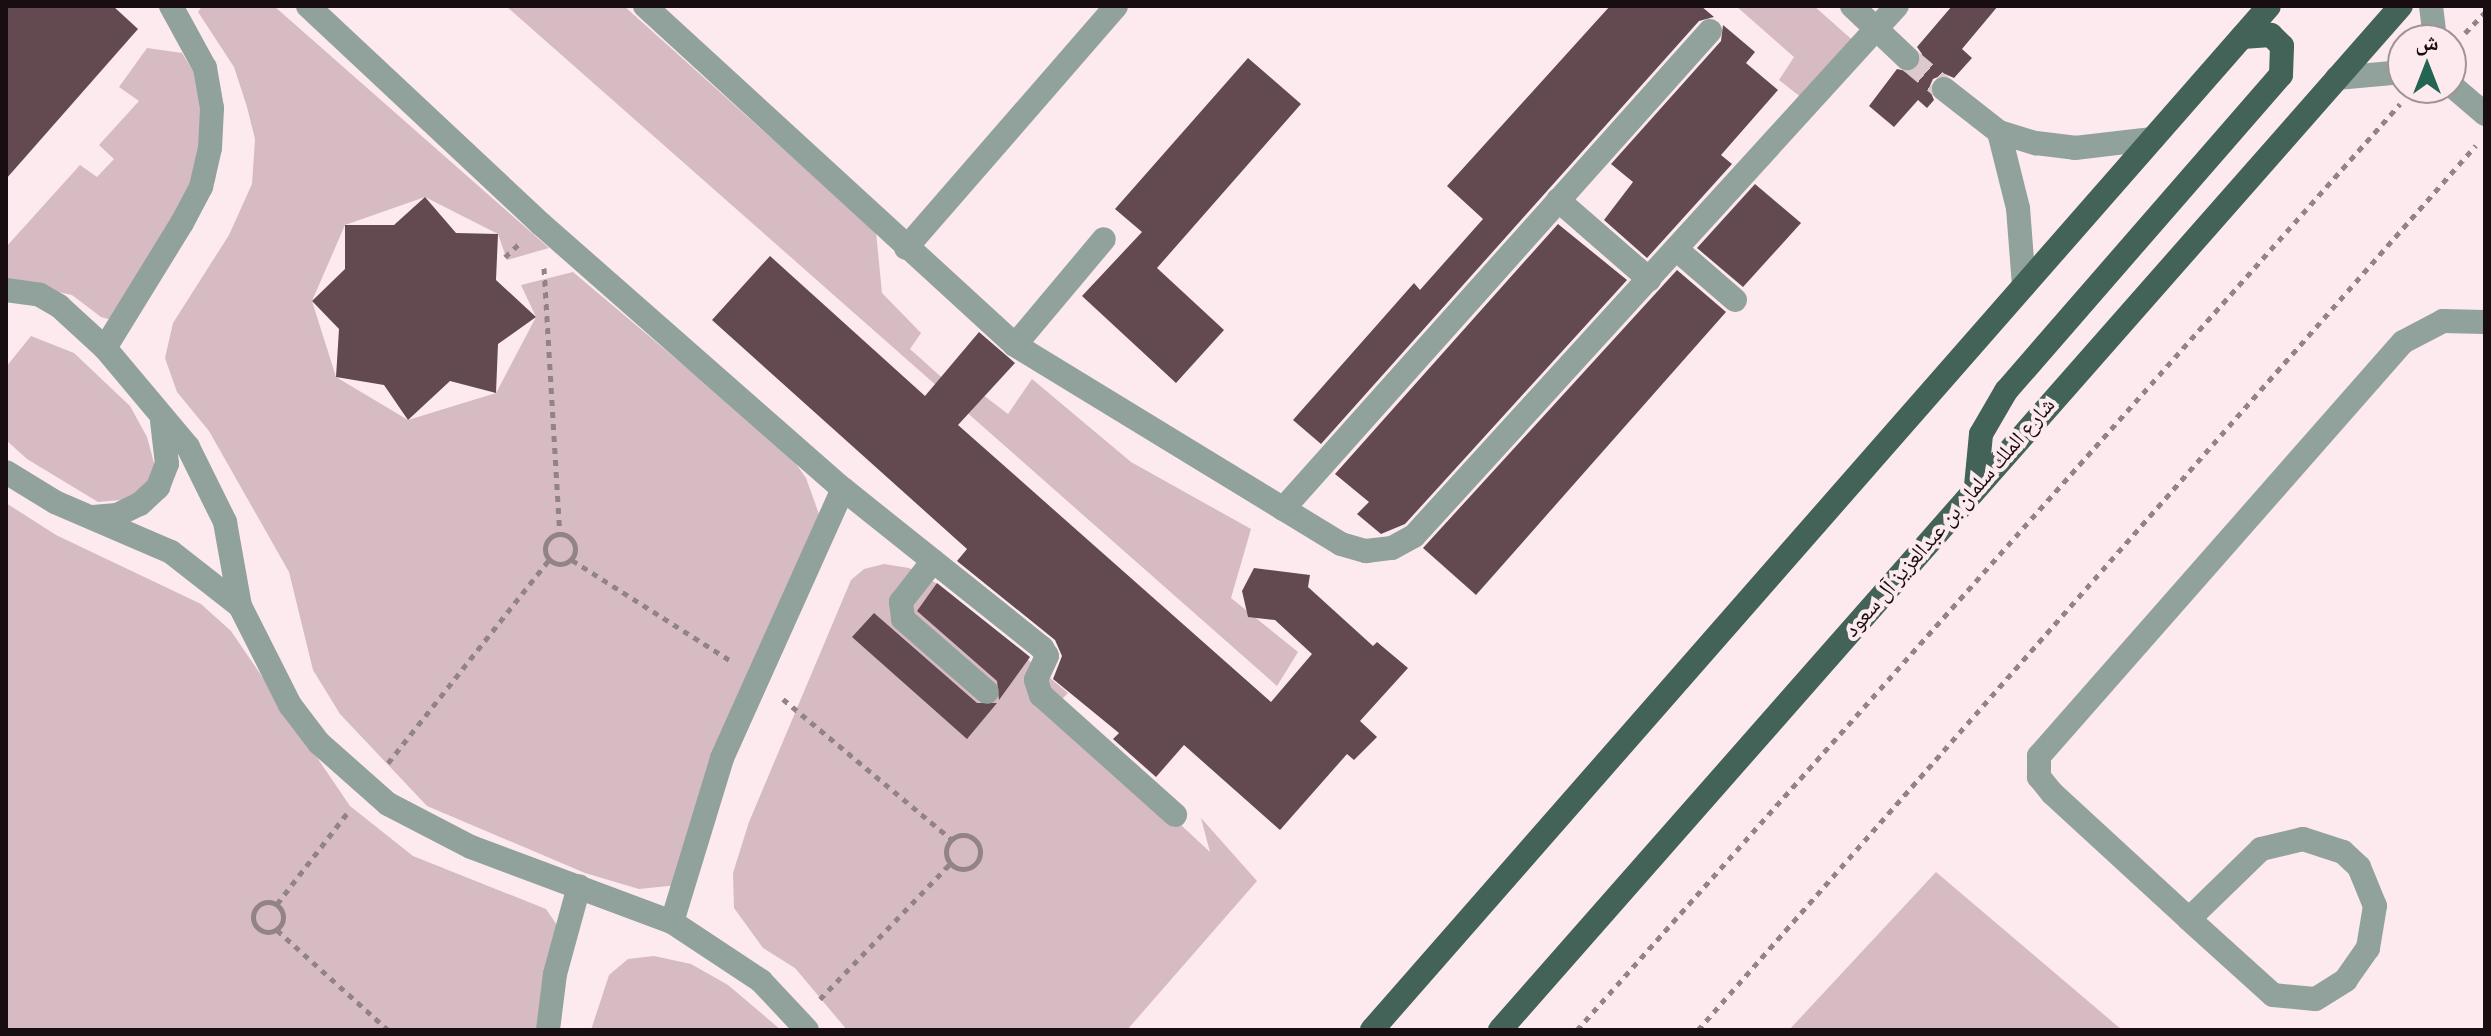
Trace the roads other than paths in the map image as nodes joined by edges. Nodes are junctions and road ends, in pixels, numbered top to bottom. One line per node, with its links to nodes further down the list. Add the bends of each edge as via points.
1 (171, 6): 30 (lane, via 205,68 212,108 210,148 201,187)
2 (645, 6): 22 (lane)
3 (1116, 6): 22 (lane)
4 (1852, 6): 9 (lane)
5 (1897, 6): 9 (lane)
6 (2269, 6): 11 (main road)
7 (2401, 6): 14 (main road, شارع الملك سلمان بن عبدالعزيز آل سعود)
8 (315, 8): 34 (lane, via 541,224)
9 (1877, 29): 12 (lane); 23 (lane)
10 (1710, 31): 20 (lane)
11 (2242, 37): 19 (main road); 33 (main road, via 2271,35 2282,46 2281,75 1999,401 1981,434)
12 (1907, 58)
13 (2387, 73): 14 (lane)
14 (2337, 78): 33 (main road, شارع الملك سلمان بن عبدالعزيز آل سعود)
15 (1944, 89): 18 (lane)
16 (2467, 99): 17 (lane)
17 (2485, 114)
18 (1999, 132): 19 (lane, via 2075,148); 25 (lane, via 2018,208)
19 (2152, 139): 25 (main road)
20 (1558, 200): 24 (lane); 35 (lane)
21 (1104, 239): 29 (lane)
22 (906, 248): 29 (lane)
23 (1676, 249): 24 (lane); 27 (lane)
24 (1649, 279): 35 (lane, via 1414,536 1392,548 1366,551 1341,544)
25 (2024, 286): 46 (main road)
26 (6, 290): 30 (lane, via 40,295)
27 (1735, 300)
28 (2485, 322): 42 (lane, via 2443,321 2403,342 2039,756 2039,777 2052,793)
29 (1015, 345): 35 (lane)
30 (105, 348): 31 (lane)
31 (159, 415): 36 (lane, via 168,439 167,464 158,487 117,515); 38 (lane, via 209,483 225,522)
32 (6, 472): 36 (lane)
33 (1976, 486): 47 (main road, شارع الملك سلمان بن عبدالعزيز آل سعود)
34 (843, 489): 37 (lane); 43 (lane, via 722,758)
35 (1283, 509)
36 (92, 517): 38 (lane, via 171,552)
37 (933, 561): 39 (lane, via 901,602 903,619); 40 (lane, via 1042,648 1047,656 1036,680 1041,695)
38 (240, 606): 41 (lane, via 290,705 319,743 367,788 428,828)
39 (987, 692)
40 (1175, 815)
41 (579, 886): 43 (lane); 45 (lane, via 555,974)
42 (2189, 919): 42 (lane, via 2273,995 2301,1001 2331,992 2346,980 2368,948 2375,906 2359,867 2343,852 2303,839 2261,849)
43 (672, 922): 44 (lane, via 761,981)
44 (803, 1025)
45 (548, 1030)
46 (1372, 1030)
47 (1500, 1030)

